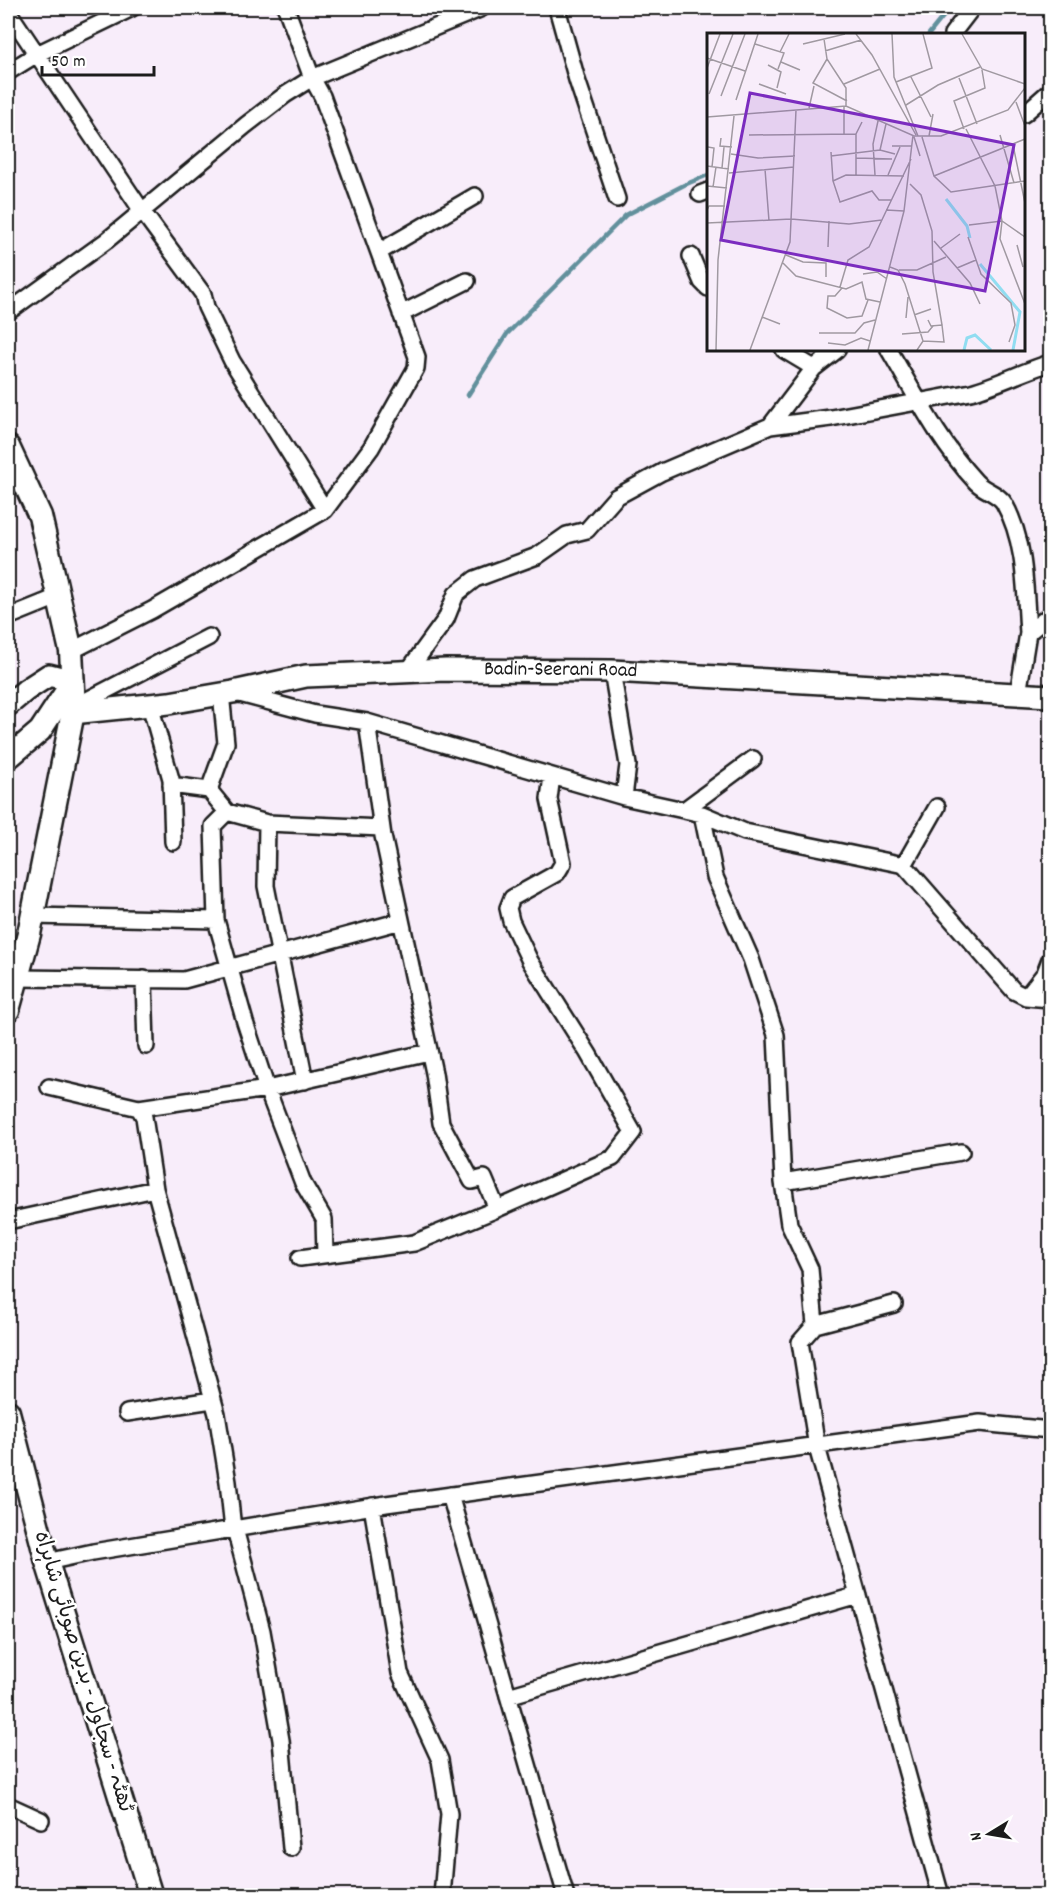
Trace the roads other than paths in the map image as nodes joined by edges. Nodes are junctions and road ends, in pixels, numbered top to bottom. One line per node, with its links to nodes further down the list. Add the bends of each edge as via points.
1 (132, 8): 8 (street)
2 (286, 8): 10 (street)
3 (482, 8): 10 (street)
4 (557, 8): 14 (street)
5 (972, 8): 7 (street)
6 (8, 11): 8 (street)
7 (953, 33)
8 (37, 54): 9 (street); 15 (street)
9 (8, 72)
10 (312, 78): 15 (street, via 246,125); 16 (street)
11 (1050, 91): 12 (street)
12 (1025, 112)
13 (475, 196): 16 (street)
14 (617, 199)
15 (142, 211): 20 (street); 30 (street, via 203,294 232,361)
16 (379, 252): 21 (street)
17 (691, 256): 19 (street)
18 (467, 281): 21 (street)
19 (707, 287)
20 (8, 312)
21 (401, 315): 30 (street, via 417,357 416,368 371,448)
22 (786, 351): 26 (street)
23 (836, 351): 26 (street)
24 (890, 351): 27 (street)
25 (1050, 363): 27 (street, via 994,385)
26 (814, 368): 28 (street)
27 (919, 403): 28 (street); 34 (street, via 976,483 1003,500 1019,537)
28 (771, 426): 37 (street, via 662,472 616,498 587,530 567,535 537,556 475,579 456,594 446,619)
29 (8, 447): 31 (main road, via 40,516)
30 (326, 510): 36 (street, via 152,610)
31 (60, 596): 33 (street); 36 (main road)
32 (1050, 615): 34 (street)
33 (8, 617)
34 (1028, 633): 41 (street)
35 (209, 637): 45 (street)
36 (71, 651): 39 (main road)
37 (408, 671): 38 (street, Badin-Seerani Road); 40 (street, Badin-Seerani Road, via 306,676)
38 (612, 671): 41 (street, Badin-Seerani Road); 52 (street, via 628,765)
39 (73, 681): 43 (street, via 50,675); 45 (main road); 47 (street, via 40,731)
40 (227, 692): 44 (street, Badin-Seerani Road); 46 (street, via 315,714); 51 (street, via 226,743)
41 (1018, 694): 42 (street, Badin-Seerani Road)
42 (1050, 696)
43 (8, 705)
44 (150, 705): 45 (street, Badin-Seerani Road); 50 (street)
45 (73, 710): 61 (main road)
46 (367, 722): 49 (street); 58 (street)
47 (8, 758)
48 (753, 759): 54 (street)
49 (552, 776): 52 (street); 81 (street, via 549,799 563,863 557,873 512,898 508,908 530,961 633,1132 613,1158)
50 (171, 785): 51 (street); 59 (street)
51 (209, 790): 55 (street)
52 (624, 797): 54 (street)
53 (938, 807): 60 (street)
54 (684, 810): 56 (street)
55 (227, 812): 57 (street); 62 (street, via 213,826)
56 (702, 814): 60 (street, via 745,832); 79 (street, via 715,877 751,959 776,1035)
57 (267, 823): 58 (street); 64 (street, via 266,886)
58 (382, 828): 63 (street)
59 (173, 842)
60 (904, 865): 69 (street, via 1014,991)
61 (32, 916): 62 (street); 67 (main road)
62 (216, 920): 66 (street)
63 (401, 921): 64 (street); 73 (street)
64 (280, 954): 66 (street); 74 (street)
65 (1050, 960): 69 (street)
66 (230, 967): 68 (street, via 184,980); 76 (street)
67 (16, 978): 68 (street); 71 (main road)
68 (144, 979): 72 (street)
69 (1026, 997): 70 (street)
70 (1050, 999)
71 (8, 1010)
72 (146, 1046)
73 (429, 1052): 74 (street); 81 (street, via 441,1122 472,1181 484,1178)
74 (305, 1081): 76 (street)
75 (49, 1086): 77 (street)
76 (267, 1089): 77 (street); 83 (street, via 303,1183 324,1219)
77 (139, 1108): 80 (street, via 144,1117)
78 (961, 1152): 79 (street)
79 (783, 1182): 86 (street, via 789,1224 810,1269)
80 (155, 1189): 82 (street); 87 (street)
81 (497, 1209): 83 (street, via 414,1242)
82 (8, 1221)
83 (325, 1254): 84 (street)
84 (300, 1258)
85 (894, 1304): 86 (street)
86 (815, 1325): 91 (street, via 800,1342)
87 (212, 1400): 89 (street); 95 (street, via 228,1482)
88 (8, 1412): 92 (main road, ٹھٹہ - سجاول - بدین صوبائی شاہراہ)
89 (127, 1413)
90 (1050, 1430): 91 (street, via 980,1423)
91 (817, 1447): 93 (street); 97 (street)
92 (15, 1469): 96 (main road, ٹھٹہ - سجاول - بدین صوبائی شاہراہ)
93 (450, 1496): 94 (street); 98 (street)
94 (372, 1506): 95 (street); 103 (street, via 399,1673 440,1760 449,1814)
95 (232, 1529): 96 (street); 101 (street, via 262,1631 281,1740)
96 (47, 1562): 102 (main road, ٹھٹہ - سجاول - بدین صوبائی شاہراہ)
97 (858, 1594): 98 (street); 105 (street)
98 (508, 1696): 104 (street)
99 (8, 1805): 100 (street)
100 (41, 1820)
101 (291, 1848)
102 (151, 1896)
103 (442, 1896)
104 (566, 1896)
105 (941, 1896)

